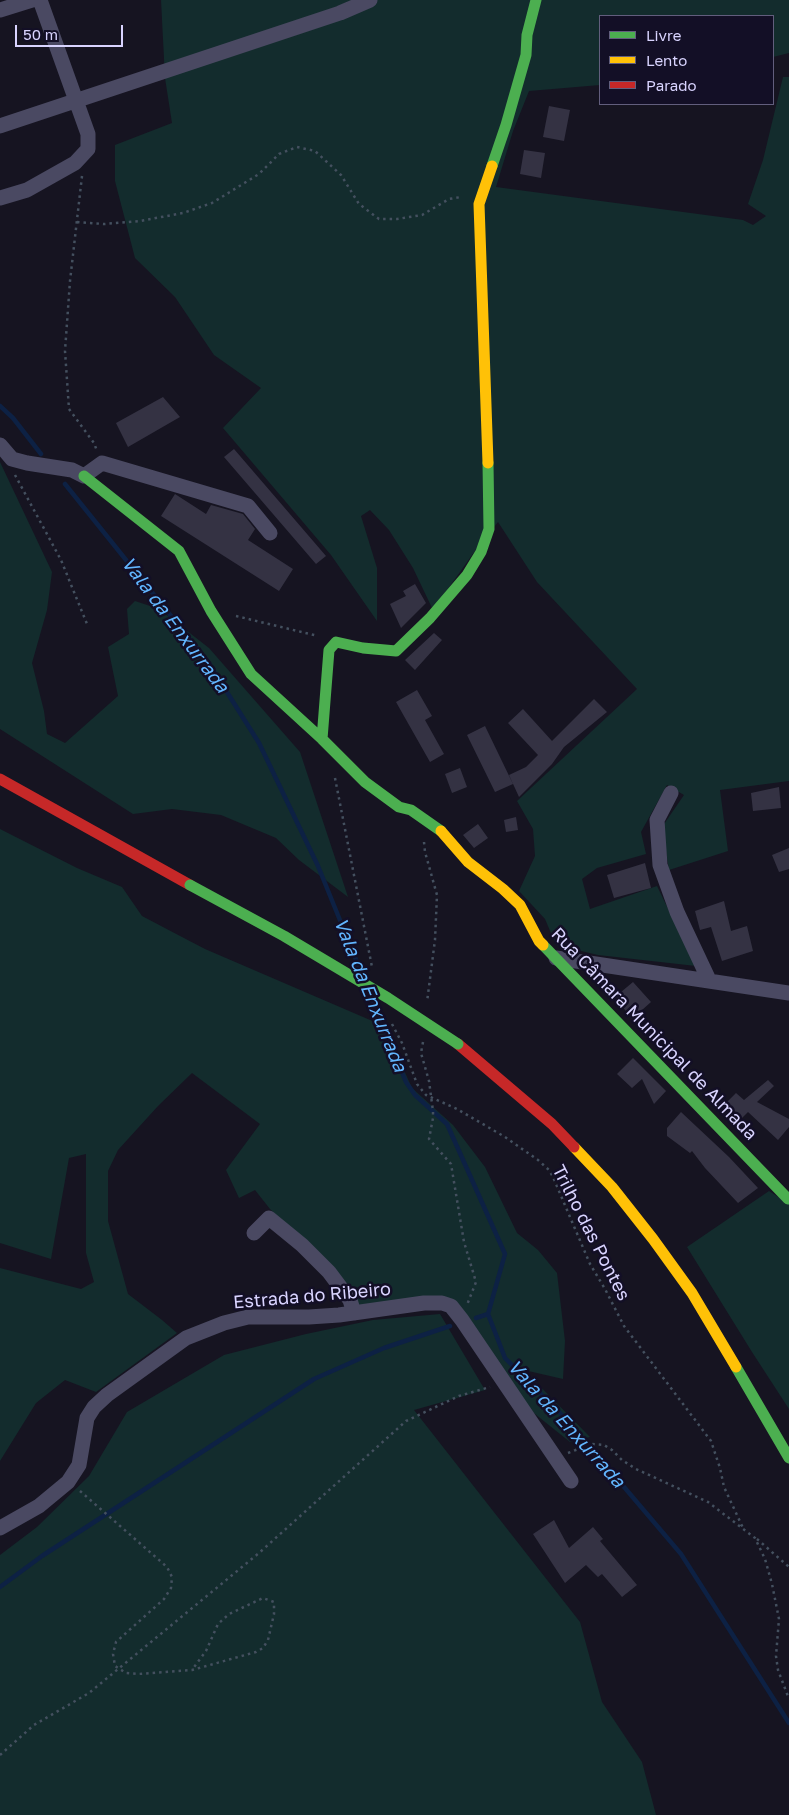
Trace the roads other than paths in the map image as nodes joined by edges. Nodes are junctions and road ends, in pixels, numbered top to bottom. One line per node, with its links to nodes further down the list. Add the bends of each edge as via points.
1 (32, 0): 6 (street)
2 (40, 0): 7 (street)
3 (370, 0): 5 (street)
4 (536, 0): 13 (street, via 527,35 526,55 478,204 489,529 468,574 430,618 396,650 336,642 329,650)
5 (338, 6): 7 (street)
6 (0, 10)
7 (76, 102): 8 (street); 9 (street, via 88,134 88,149 75,163 27,190)
8 (0, 126)
9 (0, 198)
10 (0, 445): 11 (street, via 12,459 72,470)
11 (84, 476): 12 (street, via 102,463 248,506); 13 (street, Rua Câmara Municipal de Almada, via 178,551 251,674)
12 (270, 533)
13 (322, 739): 16 (street, Rua Câmara Municipal de Almada, via 365,782 399,807 412,810 442,831 468,862 520,905 539,941)
14 (0, 779): 22 (street, bridge, via 284,936 388,998 458,1044 494,1074 552,1124 630,1209 692,1293)
15 (671, 793): 17 (street, via 657,820 660,865 677,912)
16 (556, 958): 17 (street); 19 (street, Rua Câmara Municipal de Almada)
17 (709, 980): 18 (street)
18 (789, 993)
19 (788, 1199)
20 (254, 1233): 21 (street, via 269,1218 329,1272 350,1300)
21 (354, 1313): 23 (street, Estrada do Ribeiro, via 424,1303 450,1306); 24 (street, Estrada do Ribeiro, via 248,1317 186,1338 94,1407 87,1418 79,1465 68,1482 39,1506)
22 (789, 1458)
23 (570, 1480)
24 (0, 1528)

